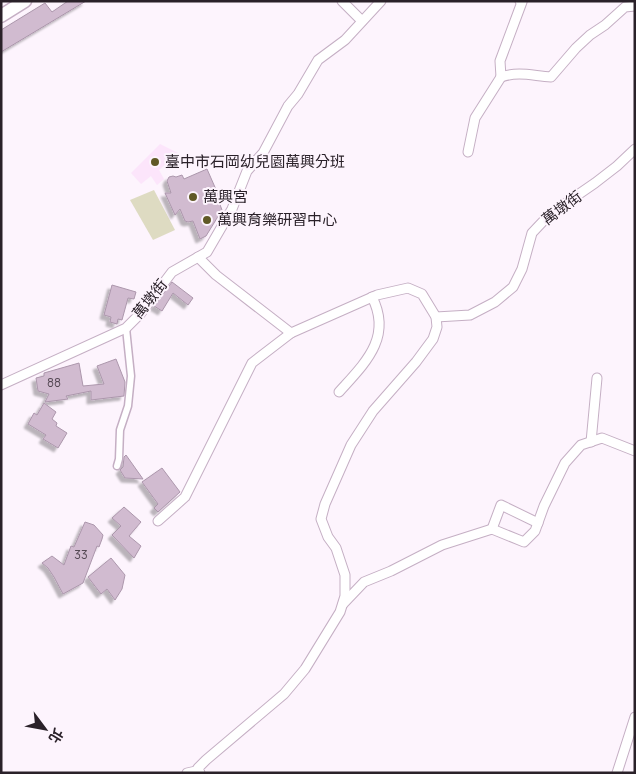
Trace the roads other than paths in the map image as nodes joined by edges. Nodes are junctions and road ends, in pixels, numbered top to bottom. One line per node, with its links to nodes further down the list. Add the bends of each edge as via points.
1 (25, 1): 6 (main road)
2 (342, 1): 7 (street)
3 (382, 1): 7 (street, 萬墩街)
4 (520, 1): 8 (street, via 519,13 500,61)
5 (635, 6): 8 (street, via 625,7 590,34 551,77 525,73)
6 (1, 16)
7 (362, 21): 11 (street, 萬墩街, via 345,40 318,60 263,153 247,171 232,209 207,252)
8 (501, 77): 10 (street, via 474,118)
9 (635, 149): 13 (street, 萬墩街, via 595,183 550,214 532,233 522,269 513,287 495,302 470,315)
10 (468, 152)
11 (198, 257): 14 (street, 萬墩街, via 172,272); 15 (street, via 216,276)
12 (372, 297): 13 (street, via 408,288 422,294); 15 (street); 18 (street, via 379,325 372,354)
13 (436, 317): 25 (street, via 433,340 351,444 325,504 321,519 345,575)
14 (126, 328): 17 (street, 萬墩街); 21 (street, via 131,376 128,406 120,430)
15 (290, 333): 22 (street, via 252,363 185,498)
16 (597, 378): 19 (street)
17 (1, 385)
18 (339, 392)
19 (591, 442): 20 (street, via 602,438); 23 (street, via 581,445 564,463)
20 (635, 451)
21 (117, 466)
22 (158, 521)
23 (538, 523): 24 (street, via 524,542); 24 (street, via 502,505)
24 (492, 530): 25 (street, via 442,546 364,582)
25 (343, 604): 27 (street, via 324,639 284,694)
26 (635, 717): 28 (street)
27 (194, 772)
28 (617, 773)

